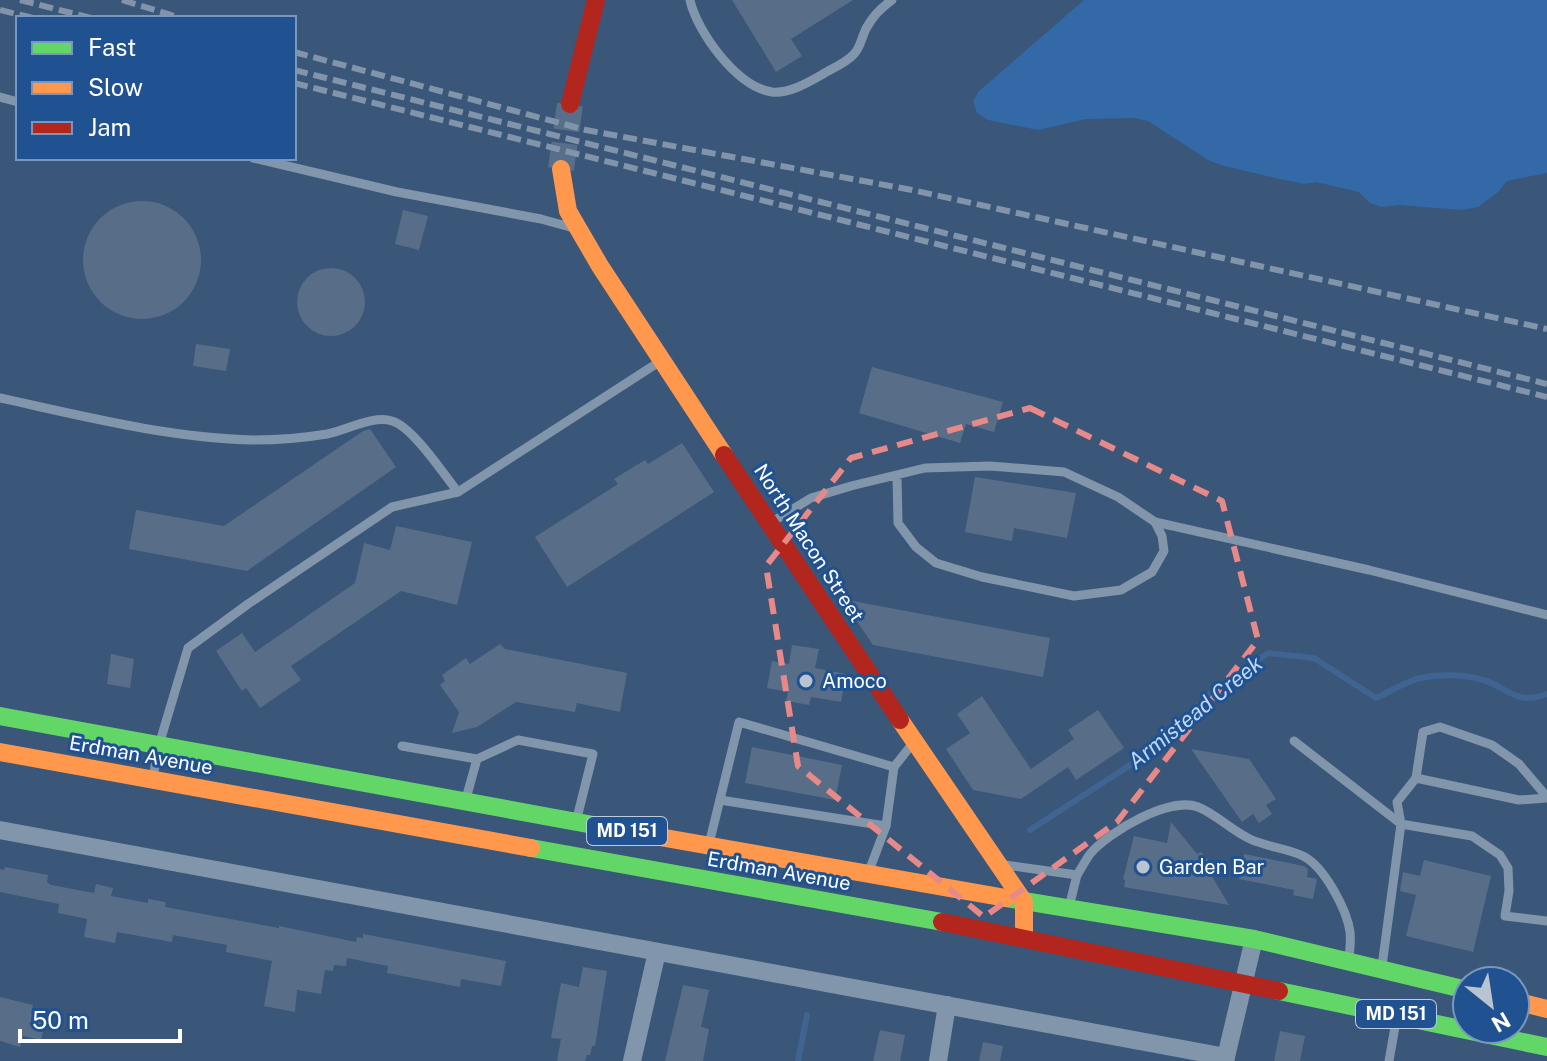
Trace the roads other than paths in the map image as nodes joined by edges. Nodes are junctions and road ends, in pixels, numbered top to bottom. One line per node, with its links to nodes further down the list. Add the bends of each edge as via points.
1 (596, 0): 4 (main road)
2 (690, 0): 3 (lane, via 719,58 772,92 789,90 845,61)
3 (892, 0)
4 (570, 104)
5 (261, 160): 7 (lane)
6 (561, 169): 7 (main road, North Macon Street, via 563,192)
7 (578, 229): 8 (main road, North Macon Street)
8 (662, 361): 11 (lane); 13 (main road, North Macon Street)
9 (0, 398): 11 (lane, via 127,425 252,440 324,434 390,420 401,425)
10 (897, 476): 12 (lane, via 925,468 990,466 1064,472 1118,497); 12 (lane, via 898,523 936,563 1074,596 1121,590 1152,572 1164,551); 13 (lane, via 811,498)
11 (458, 492): 18 (lane, via 392,507 188,648)
12 (1155, 522): 14 (lane)
13 (769, 524): 16 (main road, North Macon Street)
14 (1547, 615)
15 (0, 716): 18 (main road, Erdman Avenue / MD 151)
16 (915, 741): 22 (lane); 33 (main road, North Macon Street)
17 (1294, 741): 29 (lane)
18 (159, 745): 24 (lane); 27 (main road, Erdman Avenue / MD 151)
19 (402, 746): 21 (lane)
20 (0, 752): 24 (main road, Erdman Avenue / MD 151)
21 (477, 759): 27 (lane); 28 (lane, via 518,740 593,754)
22 (894, 767): 26 (lane, via 739,722); 30 (lane)
23 (1416, 778): 25 (lane, via 1519,800); 25 (lane, via 1423,732 1440,727 1492,745 1519,764); 29 (lane, via 1397,802)
24 (153, 779): 39 (main road, Erdman Avenue / MD 151)
25 (1547, 798)
26 (720, 800): 30 (lane); 32 (lane)
27 (466, 801): 28 (main road, Erdman Avenue / MD 151)
28 (577, 821): 32 (main road, Erdman Avenue / MD 151)
29 (1401, 824): 38 (lane, via 1472,836 1500,855 1508,868 1505,916); 43 (lane)
30 (886, 826): 34 (lane)
31 (0, 830): 41 (street)
32 (708, 846): 34 (main road, Erdman Avenue / MD 151)
33 (998, 864): 35 (lane); 36 (main road, North Macon Street)
34 (867, 875): 36 (main road, Erdman Avenue / MD 151)
35 (1077, 875): 37 (lane); 42 (lane, via 1090,854 1141,818 1172,806 1199,807 1241,835 1304,856 1314,865 1343,908 1350,933)
36 (1024, 902): 37 (main road, Erdman Avenue / MD 151); 39 (main road)
37 (1068, 909): 40 (main road, Erdman Avenue / MD 151)
38 (1547, 921)
39 (1024, 937): 44 (main road, Erdman Avenue / MD 151)
40 (1254, 939): 42 (main road, Erdman Avenue / MD 151); 44 (street)
41 (657, 952): 46 (street); 50 (street)
42 (1349, 961): 43 (main road, Erdman Avenue / MD 151)
43 (1382, 969): 45 (main road, Erdman Avenue / MD 151)
44 (1245, 982): 47 (main road, Erdman Avenue / MD 151); 49 (street)
45 (1451, 986)
46 (947, 1005): 49 (street); 51 (street)
47 (1397, 1015): 48 (main road, Erdman Avenue / MD 151); 52 (lane)
48 (1547, 1047): 53 (lane)
49 (1226, 1059)
50 (632, 1061)
51 (938, 1061)
52 (1389, 1061)
53 (1544, 1061)

